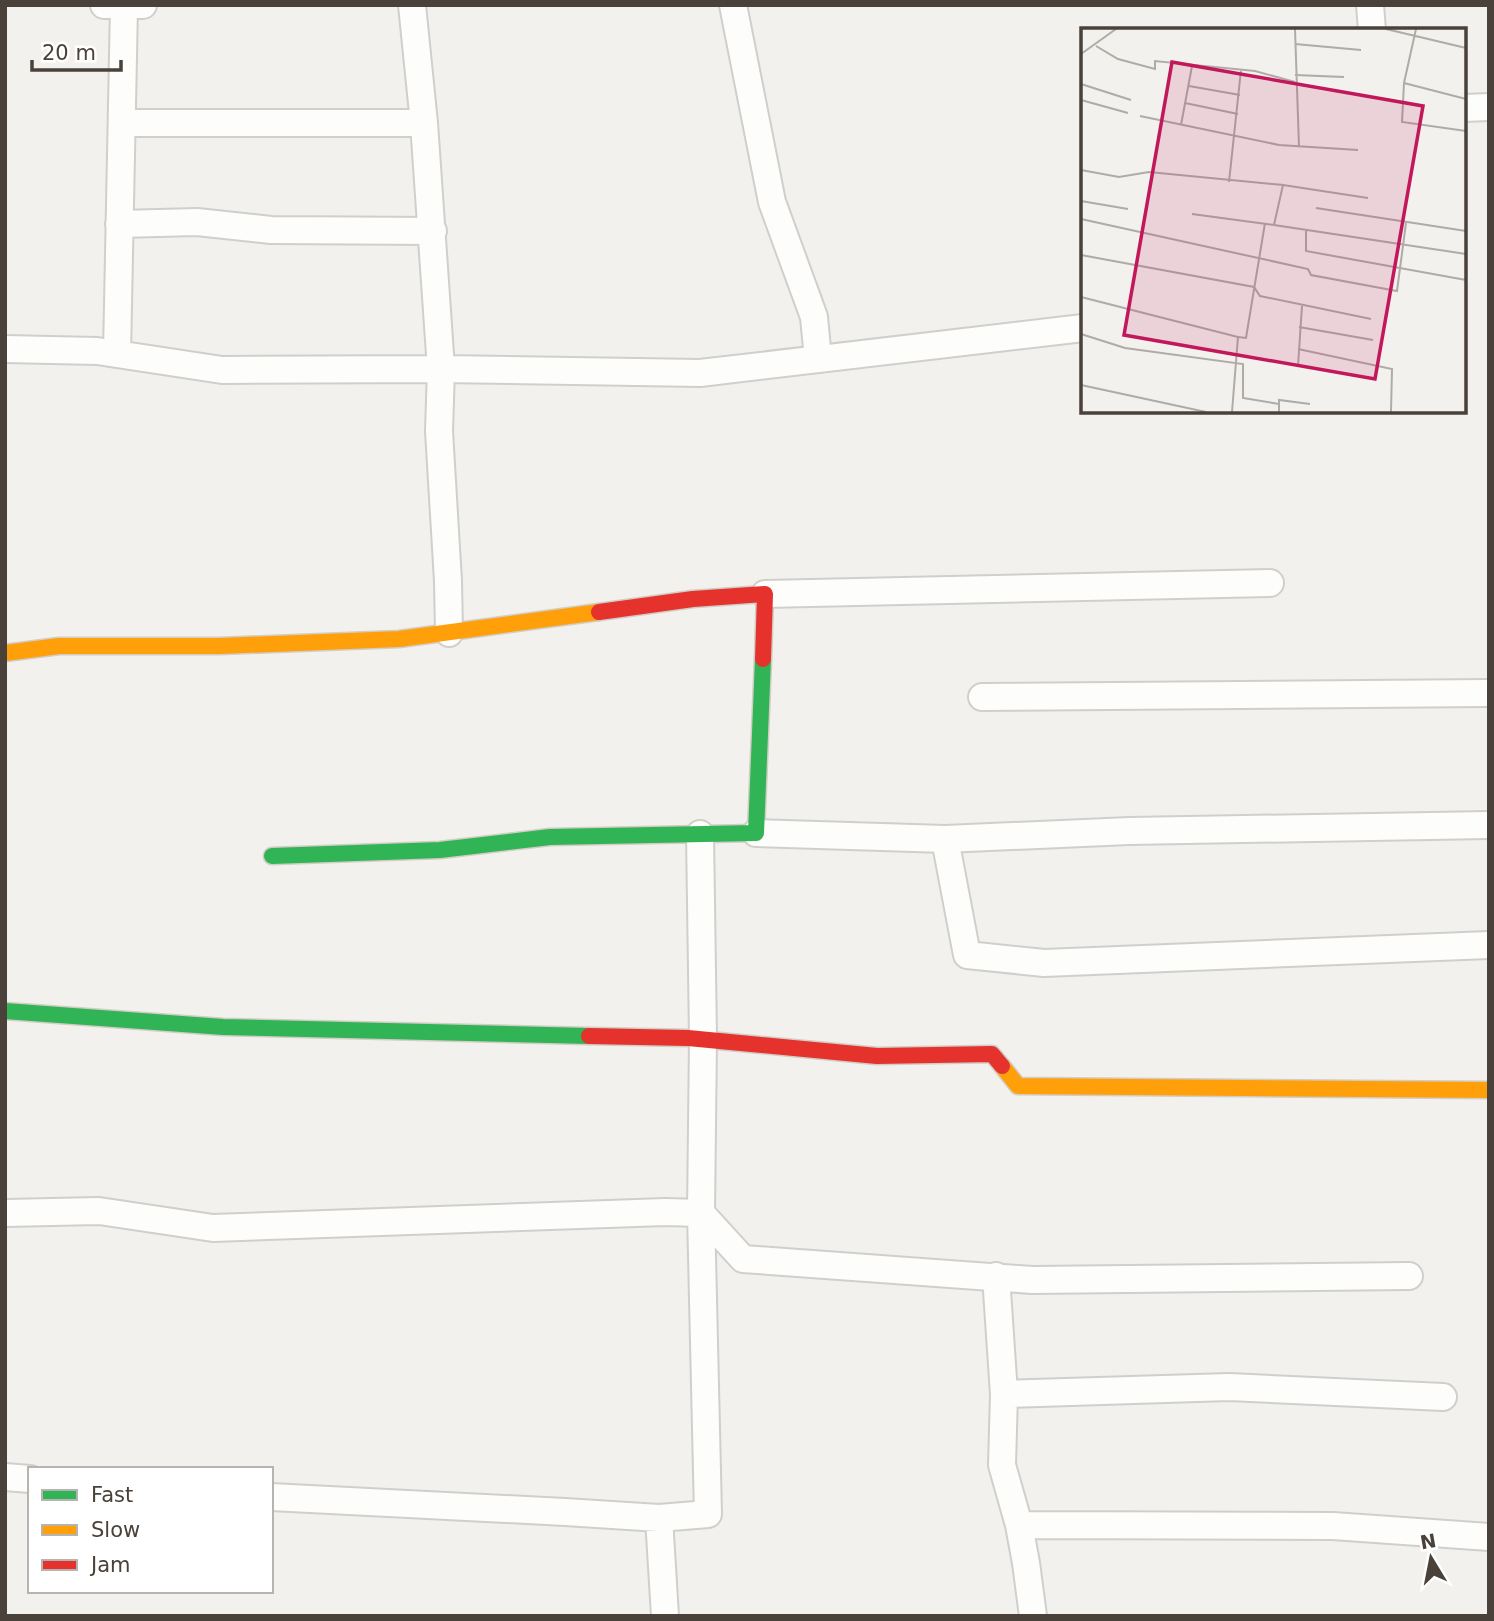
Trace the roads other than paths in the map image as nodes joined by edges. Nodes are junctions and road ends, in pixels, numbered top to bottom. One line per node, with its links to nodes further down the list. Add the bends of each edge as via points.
1 (104, 5): 6 (street)
2 (143, 5): 6 (street)
3 (412, 5): 11 (street)
4 (733, 5): 17 (street, via 772,202 814,317)
5 (1370, 5): 7 (street)
6 (124, 6): 10 (street)
7 (1372, 28)
8 (1489, 107): 9 (street)
9 (1466, 108)
10 (123, 122): 11 (street); 12 (street)
11 (424, 123): 13 (street)
12 (119, 224): 13 (street, via 197,222 271,230); 16 (street)
13 (433, 231): 18 (street)
14 (1081, 328): 17 (street)
15 (5, 349): 16 (street)
16 (117, 354): 18 (street, via 222,370)
17 (818, 359): 18 (street, via 700,373)
18 (441, 369): 21 (street, via 439,431)
19 (1270, 583): 20 (street)
20 (765, 594): 21 (street, via 693,599); 26 (street)
21 (449, 633): 22 (street, via 220,646 59,646)
22 (5, 653)
23 (1489, 693): 24 (street)
24 (982, 697)
25 (1489, 825): 28 (street)
26 (756, 833): 27 (street); 28 (street)
27 (700, 834): 29 (street, via 550,837 440,850); 32 (street)
28 (945, 839): 30 (street, via 967,955 1044,963)
29 (272, 856)
30 (1489, 945)
31 (5, 1011): 32 (street, via 223,1027)
32 (703, 1040): 33 (street, via 877,1056 992,1054 1018,1086); 35 (street)
33 (1489, 1090)
34 (5, 1213): 35 (street, via 99,1210 213,1228)
35 (701, 1213): 36 (street, via 743,1259); 43 (street, via 708,1514)
36 (996, 1276): 37 (street, via 1032,1280); 38 (street)
37 (1409, 1276)
38 (1004, 1394): 39 (street, via 1229,1387); 44 (street, via 1002,1465)
39 (1443, 1397)
40 (5, 1476): 41 (street)
41 (28, 1479)
42 (273, 1497): 43 (street)
43 (659, 1518): 46 (street)
44 (1019, 1525): 45 (street, via 1333,1526); 47 (street)
45 (1489, 1537)
46 (665, 1616)
47 (1033, 1616)

